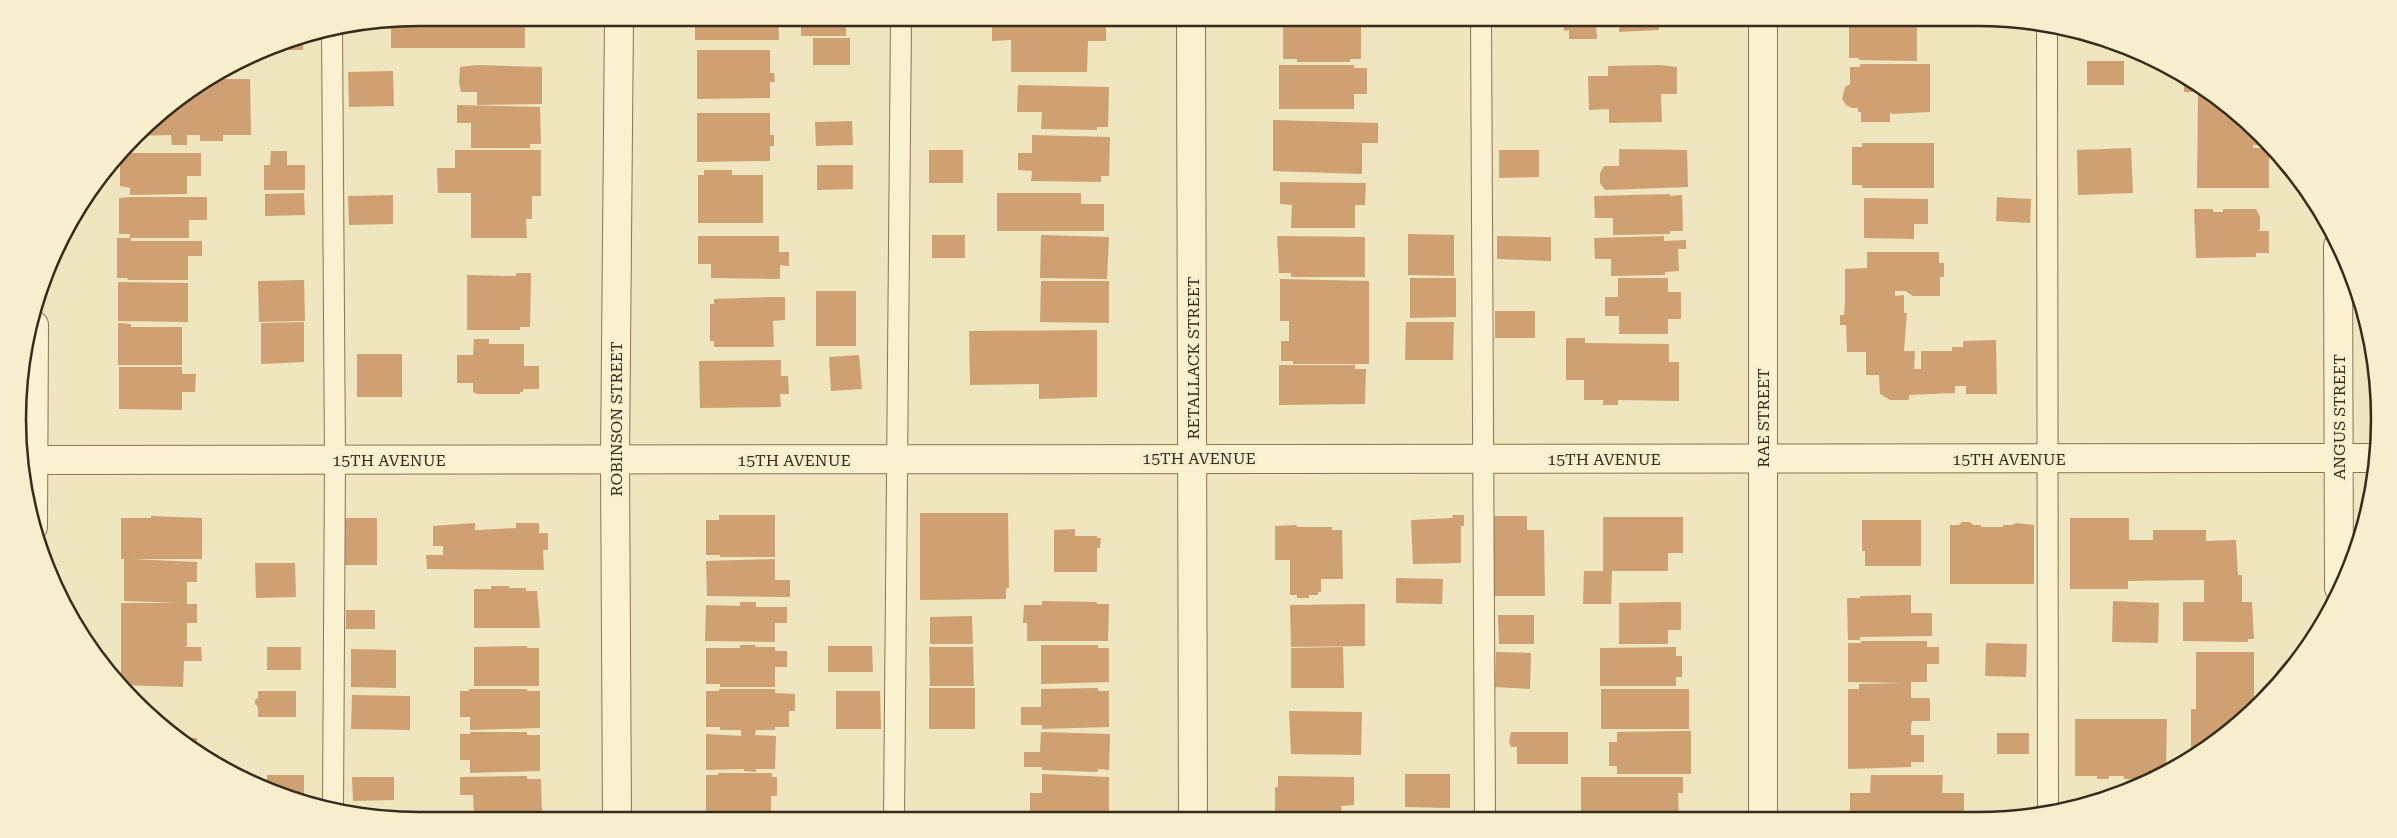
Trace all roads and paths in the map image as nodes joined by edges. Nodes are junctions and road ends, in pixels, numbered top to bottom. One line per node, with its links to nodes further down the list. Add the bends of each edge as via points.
1 (619, 26): 19 (street, ROBINSON STREET)
2 (901, 26): 20 (lane)
3 (1191, 26): 11 (street, RETALLACK STREET)
4 (1481, 26): 15 (lane)
5 (1763, 26): 16 (street, RAE STREET)
6 (2047, 33): 12 (lane)
7 (332, 36): 18 (lane)
8 (2338, 262): 13 (street, ANGUS STREET)
9 (33, 351): 10 (street)
10 (28, 450)
11 (1193, 458): 15 (street, 15TH AVENUE); 20 (street, 15TH AVENUE); 26 (street, RETALLACK STREET)
12 (2048, 458): 13 (street, 15TH AVENUE); 16 (street, 15TH AVENUE); 23 (lane)
13 (2338, 458): 14 (street, 15TH AVENUE); 21 (street, ANGUS STREET)
14 (2368, 458)
15 (1483, 459): 16 (street, 15TH AVENUE); 27 (lane)
16 (1763, 459): 28 (street, RAE STREET)
17 (29, 460): 18 (street, 15TH AVENUE)
18 (335, 460): 19 (street, 15TH AVENUE); 22 (lane)
19 (615, 460): 20 (street, 15TH AVENUE); 24 (street, ROBINSON STREET)
20 (896, 460): 25 (lane)
21 (2339, 574)
22 (333, 802)
23 (2048, 805)
24 (616, 812)
25 (894, 812)
26 (1193, 812)
27 (1485, 812)
28 (1763, 812)

